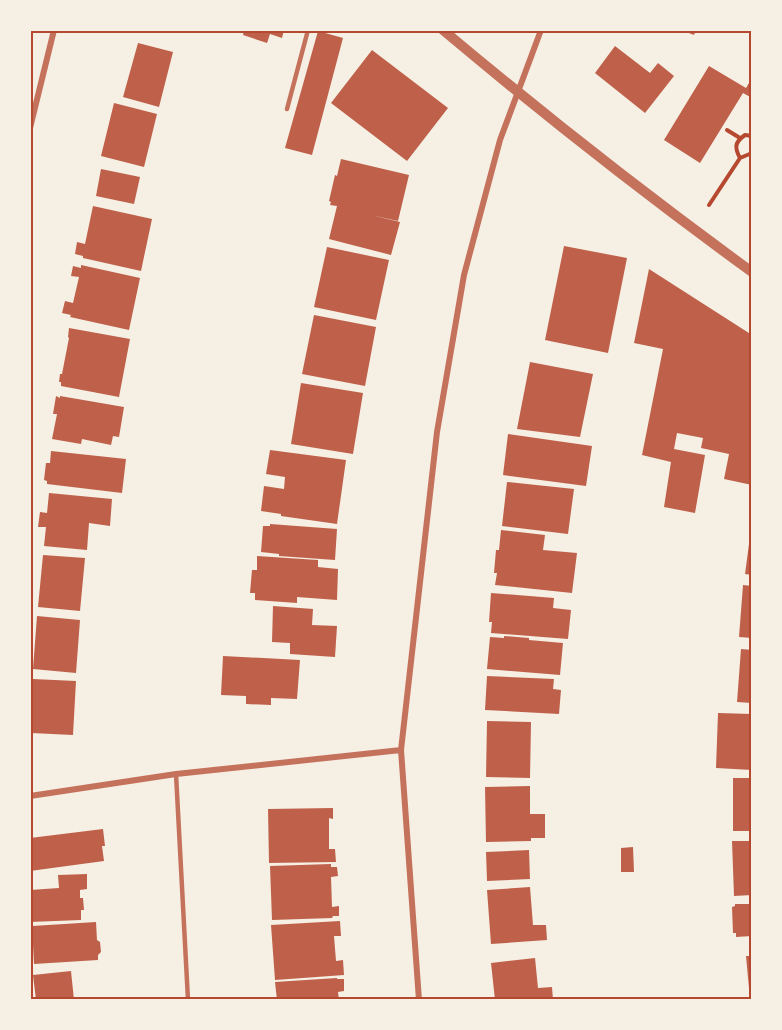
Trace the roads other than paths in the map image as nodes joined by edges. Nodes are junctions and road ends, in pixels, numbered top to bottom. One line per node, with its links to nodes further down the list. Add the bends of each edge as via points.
1 (54, 30): 7 (street)
2 (308, 30): 6 (lane)
3 (443, 30): 5 (street)
4 (541, 30): 5 (street)
5 (517, 93): 8 (street); 9 (street, via 500,140 464,275 437,432)
6 (287, 109)
7 (30, 128)
8 (752, 272)
9 (401, 750): 10 (street); 13 (street)
10 (176, 774): 11 (street); 12 (lane)
11 (30, 796)
12 (188, 1000)
13 (419, 1000)

